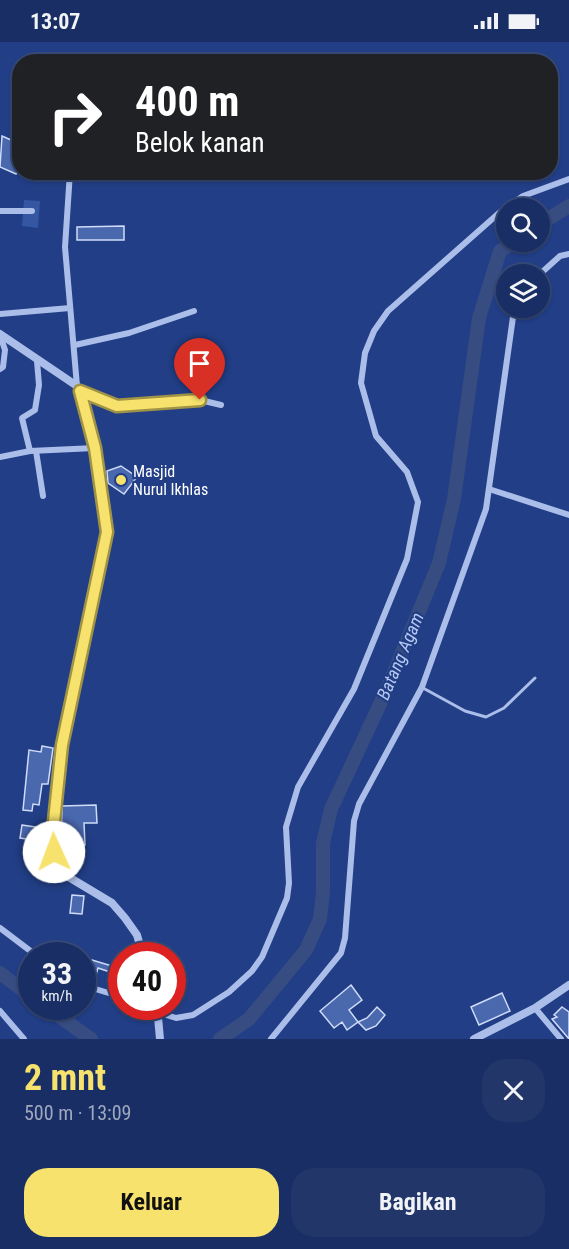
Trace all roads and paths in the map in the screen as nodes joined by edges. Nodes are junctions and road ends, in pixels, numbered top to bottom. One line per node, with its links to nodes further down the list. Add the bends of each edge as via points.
1 (569, 179): 31 (street, via 523,196 499,213 388,311 375,331 365,353 361,383 376,436 407,472 418,502 407,559 354,689 298,787 286,827 287,898 262,957 230,992)
2 (69, 180): 7 (street, via 65,247)
3 (0, 211): 4 (street)
4 (32, 211)
5 (569, 254): 6 (street)
6 (550, 265)
7 (70, 308): 9 (street); 12 (street)
8 (194, 311): 12 (street, via 129,333)
9 (0, 314)
10 (513, 318): 20 (street)
11 (0, 335): 13 (street); 14 (street, via 5,350)
12 (75, 345): 15 (street)
13 (37, 361): 15 (street); 18 (street, via 35,410 22,418)
14 (0, 369)
15 (79, 388): 16 (street, via 117,406 200,400); 17 (street)
16 (221, 405)
17 (95, 448): 18 (street); 27 (street, via 107,532 62,745 54,852 67,876 112,903)
18 (33, 451): 19 (street); 21 (street)
19 (0, 457)
20 (489, 489): 22 (street); 24 (street, via 486,509)
21 (43, 496)
22 (569, 515)
23 (535, 678): 24 (lane, via 504,708 486,717 465,711)
24 (422, 687): 35 (street, via 359,804 341,953)
25 (0, 928): 26 (street)
26 (18, 942)
27 (138, 942)
28 (569, 985): 29 (street)
29 (535, 1008): 36 (street); 37 (street)
30 (0, 1011): 33 (street)
31 (186, 1016)
32 (159, 1020): 34 (street)
33 (24, 1039)
34 (160, 1039)
35 (271, 1039)
36 (474, 1039)
37 (561, 1039)

